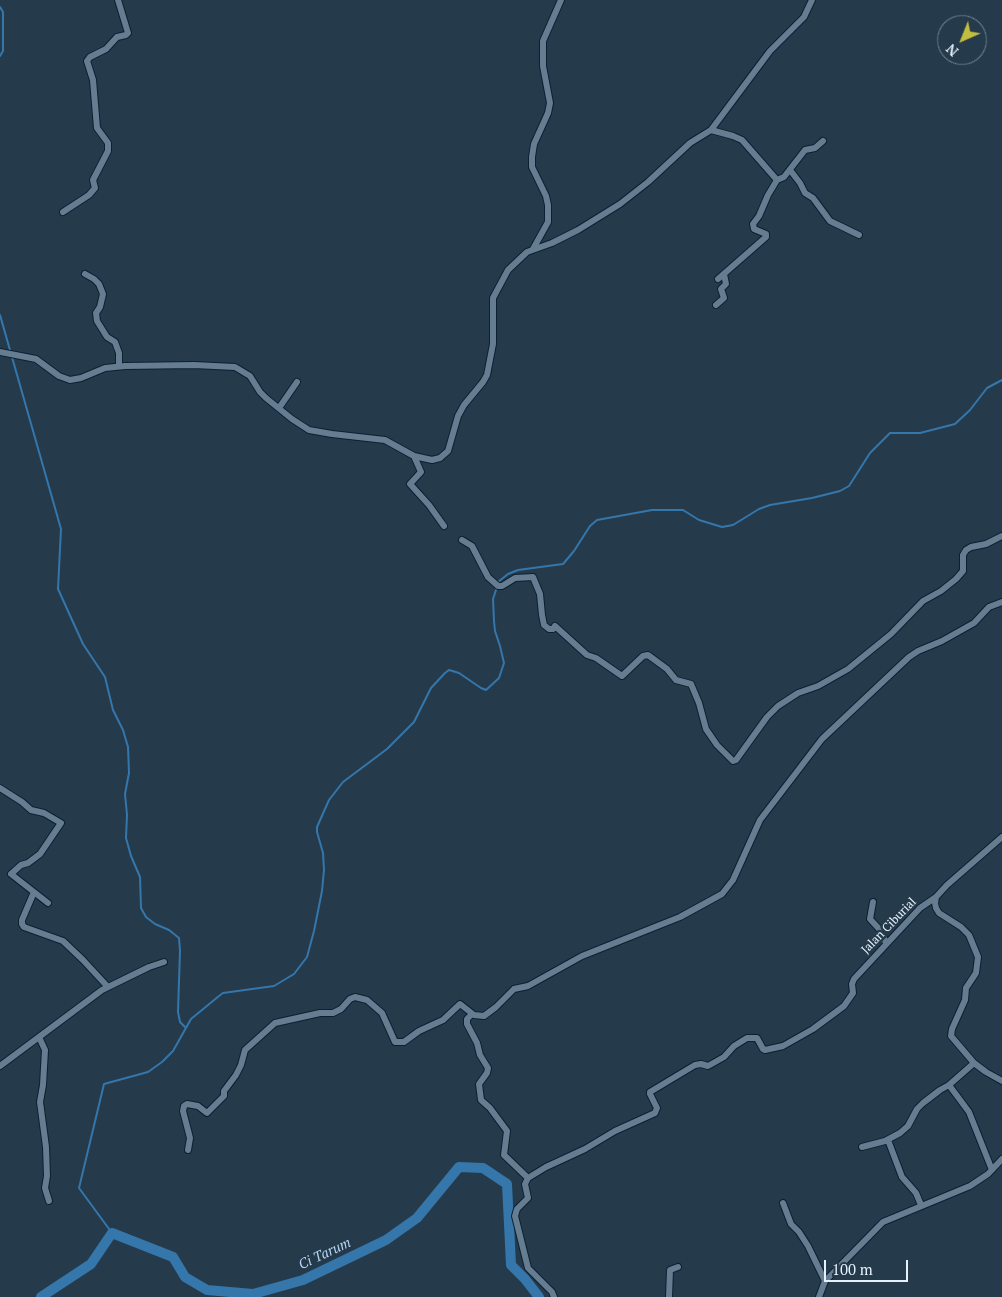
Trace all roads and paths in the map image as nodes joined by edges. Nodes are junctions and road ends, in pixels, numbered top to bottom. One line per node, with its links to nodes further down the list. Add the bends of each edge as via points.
1 (118, 0): 8 (street, via 128,33 117,37 87,61 93,78 97,128 108,143 108,149 92,180 95,188)
2 (561, 0): 10 (street, via 543,41 543,66 550,103 534,144 532,167 546,196 548,222)
3 (812, 0): 4 (street, via 804,16 770,50)
4 (711, 130): 7 (street, via 742,140); 10 (street, via 690,143 620,204 578,230)
5 (823, 142): 6 (street, via 805,150)
6 (790, 170): 7 (street); 9 (street, via 832,224)
7 (777, 180): 12 (street, via 753,224 754,229 766,237)
8 (63, 212)
9 (859, 236)
10 (533, 249): 19 (street, via 513,264 493,298 493,344 489,370 461,411 447,453 435,460)
11 (85, 274): 16 (street, via 99,284 102,294 96,313 107,337 115,342)
12 (724, 274): 13 (street); 14 (street, via 726,284 721,289 724,297)
13 (718, 279)
14 (716, 306)
15 (0, 352): 16 (street, via 36,359 70,380)
16 (119, 366): 18 (street, via 235,367 250,376 261,394)
17 (297, 382): 18 (street)
18 (279, 408): 19 (street, via 309,430 385,440)
19 (414, 456): 20 (street, via 420,472 410,484)
20 (444, 526)
21 (1002, 536): 22 (street, via 966,550 963,571 956,579 923,601 891,634 848,670 778,706 733,761 706,729 692,686 676,680 648,655 620,676 586,654 555,626 549,629 544,625 540,594 533,577 515,578 498,586 488,577 472,546)
22 (462, 540)
23 (1002, 602): 33 (street, via 992,605 974,623 909,657 822,739 760,820 733,880 722,894 686,915 582,956 528,986 514,989 484,1016)
24 (0, 788): 26 (street, via 29,809 61,823 40,854 10,874)
25 (1002, 837): 27 (street, Jalan Ciburial, via 946,884)
26 (34, 892): 29 (street); 32 (street, via 22,920 24,927 63,941)
27 (936, 898): 30 (street, Jalan Ciburial, via 920,908); 35 (street, via 937,911 965,931 978,957 976,973 966,988 965,1000 951,1036)
28 (874, 902): 30 (street, via 870,919)
29 (48, 903)
30 (886, 942): 44 (street, Jalan Ciburial, via 853,981 853,993 844,1006 806,1034 779,1048 765,1050 757,1038 747,1038 732,1047 724,1058 708,1066 695,1065 650,1092 657,1110 654,1113)
31 (164, 962): 32 (street)
32 (108, 986): 34 (street)
33 (472, 1014): 41 (street, via 460,1004 446,1018 401,1042 394,1040 382,1013 367,1000 355,996 333,1013 275,1023 245,1050 241,1065 224,1096 207,1112 198,1106 184,1106 190,1138); 44 (street, via 467,1024 488,1068 488,1073 479,1083 480,1095 507,1131 504,1155)
34 (39, 1037): 36 (street); 45 (street, via 45,1050 40,1102)
35 (974, 1063): 37 (street); 38 (street)
36 (0, 1066)
37 (1002, 1081)
38 (950, 1086): 39 (street, via 923,1103 908,1126); 43 (street, via 969,1112)
39 (888, 1140): 40 (street); 47 (street, via 902,1177)
40 (862, 1147)
41 (188, 1150)
42 (1002, 1159): 43 (street)
43 (992, 1170): 47 (street, via 970,1186)
44 (528, 1178): 50 (street, via 525,1184 528,1198 515,1216 528,1268)
45 (48, 1201)
46 (783, 1203): 49 (street, via 791,1224 803,1237)
47 (921, 1206): 49 (street, via 883,1222)
48 (678, 1267): 51 (street, via 670,1270)
49 (825, 1281): 52 (street)
50 (554, 1297)
51 (669, 1297)
52 (820, 1297)

